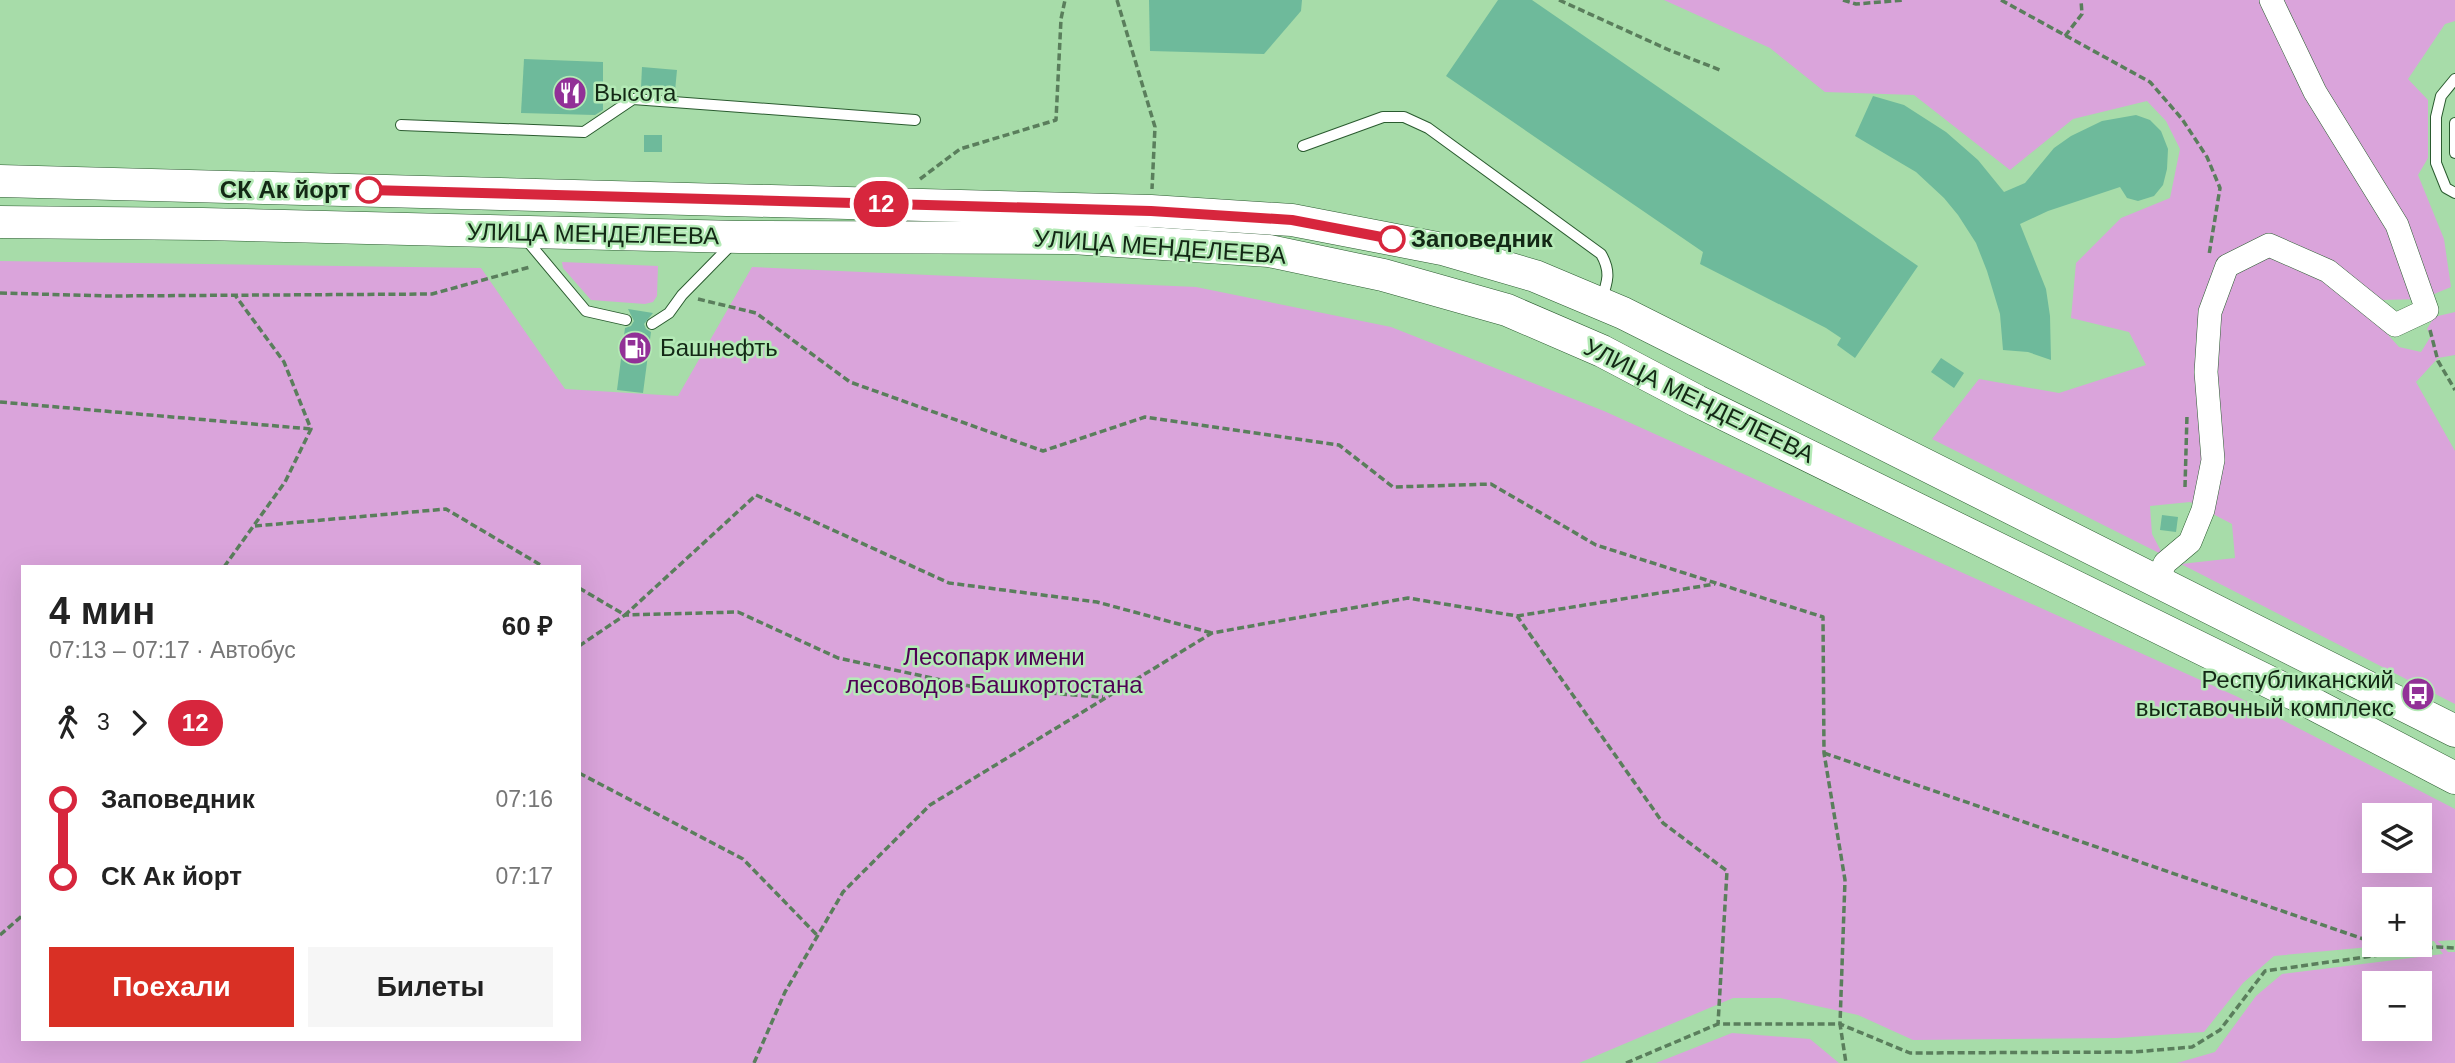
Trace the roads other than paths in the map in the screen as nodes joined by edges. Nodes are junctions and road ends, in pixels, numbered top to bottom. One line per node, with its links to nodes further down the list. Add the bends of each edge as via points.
1 (2271, 0): 16 (street, via 2315,92 2397,225 2427,310 2395,325 2328,271 2269,245 2227,266 2210,312 2206,372 2213,460 2203,510 2190,542 2165,563)
2 (2455, 79): 9 (lane, via 2441,96 2436,117 2436,163 2446,188)
3 (915, 120): 5 (lane, via 632,99 584,132)
4 (2455, 123): 7 (lane)
5 (401, 125)
6 (1303, 146): 13 (lane, via 1382,117 1404,117 1429,128 1601,254 1609,267)
7 (2455, 153)
8 (0, 181): 13 (main road, УЛИЦА МЕНДЕЛЕЕВА, via 1151,211 1292,220 1442,249 1535,276)
9 (2455, 193)
10 (0, 222): 11 (main road, УЛИЦА МЕНДЕЛЕЕВА)
11 (520, 232): 12 (main road, УЛИЦА МЕНДЕЛЕЕВА); 14 (lane, via 586,311)
12 (739, 237): 15 (lane, via 669,313); 18 (main road, УЛИЦА МЕНДЕЛЕЕВА, via 1072,238 1269,251 1383,275 1507,310 1602,351)
13 (1600, 303): 16 (main road, УЛИЦА МЕНДЕЛЕЕВА)
14 (626, 320)
15 (652, 324)
16 (2157, 581): 17 (main road, УЛИЦА МЕНДЕЛЕЕВА)
17 (2455, 731)
18 (2455, 778)

